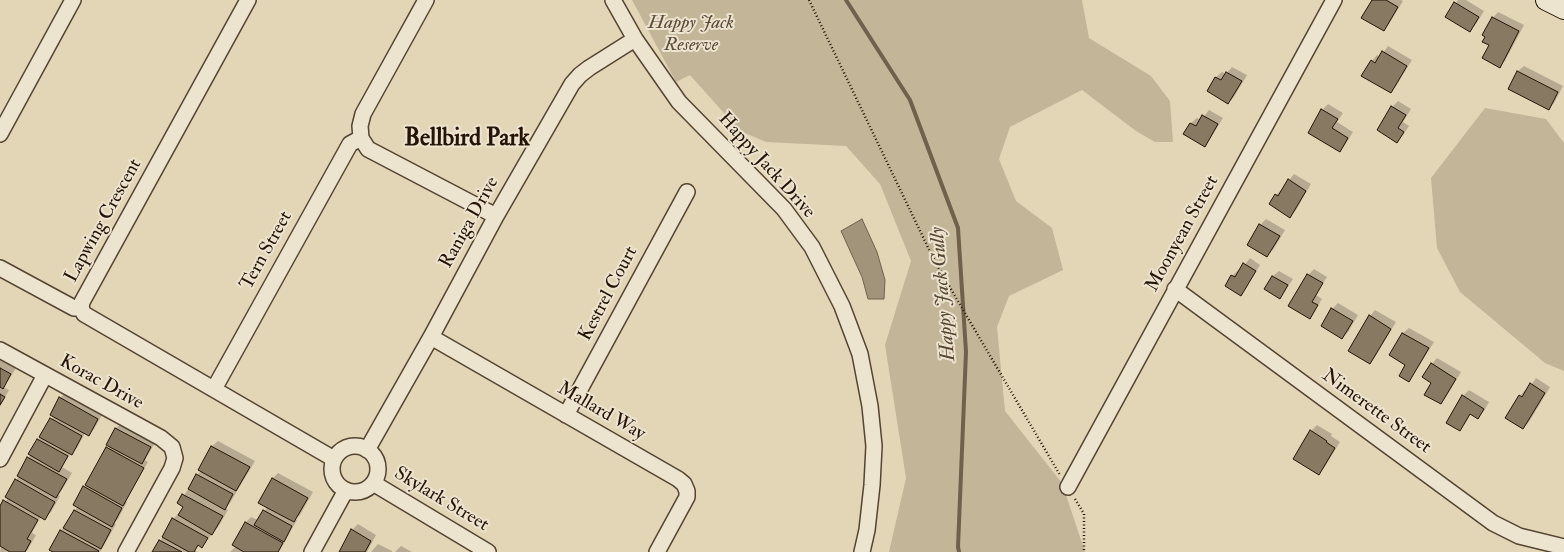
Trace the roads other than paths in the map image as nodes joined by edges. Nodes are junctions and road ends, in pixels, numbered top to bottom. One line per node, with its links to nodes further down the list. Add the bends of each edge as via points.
1 (74, 0): 9 (street)
2 (248, 0): 15 (street, Lapwing Crescent)
3 (426, 0): 10 (street, via 363,114)
4 (613, 0): 8 (street, Happy Jack Drive)
5 (1334, 0): 14 (street, Moonyean Street)
6 (1546, 0): 7 (street)
7 (1564, 10)
8 (635, 39): 12 (street, Raniga Drive, via 589,68 572,84); 32 (street, Happy Jack Drive, via 679,102 784,209 812,247 842,306 860,354 874,446)
9 (0, 134)
10 (361, 138): 12 (street, via 368,149); 19 (street, Tern Street, via 350,144)
11 (687, 192): 20 (street, Kestrel Court)
12 (496, 216): 16 (street, Raniga Drive)
13 (0, 268): 15 (street, via 74,308)
14 (1175, 289): 25 (street, Moonyean Street); 27 (street, Nimerette Street, via 1493,523 1519,536)
15 (81, 308): 19 (street, Lapwing Crescent, via 84,314)
16 (432, 337): 20 (street, Mallard Way); 21 (street, Raniga Drive)
17 (0, 350): 18 (street, Korac Drive)
18 (45, 375): 22 (street); 28 (street, Korac Drive, via 172,447 175,458 172,468)
19 (214, 389): 23 (street, Lapwing Crescent)
20 (566, 415): 31 (street, Mallard Way, via 684,484 687,497)
21 (367, 450): 23 (street, via 352,446 339,452); 24 (street, via 373,455 378,469)
22 (0, 459)
23 (334, 459): 26 (street, via 332,474)
24 (373, 483): 26 (street, via 361,491); 30 (street, Skylark Street)
25 (1068, 487)
26 (346, 490): 29 (street)
27 (1564, 548)
28 (126, 552)
29 (312, 552)
30 (488, 552)
31 (657, 552)
32 (862, 552)

